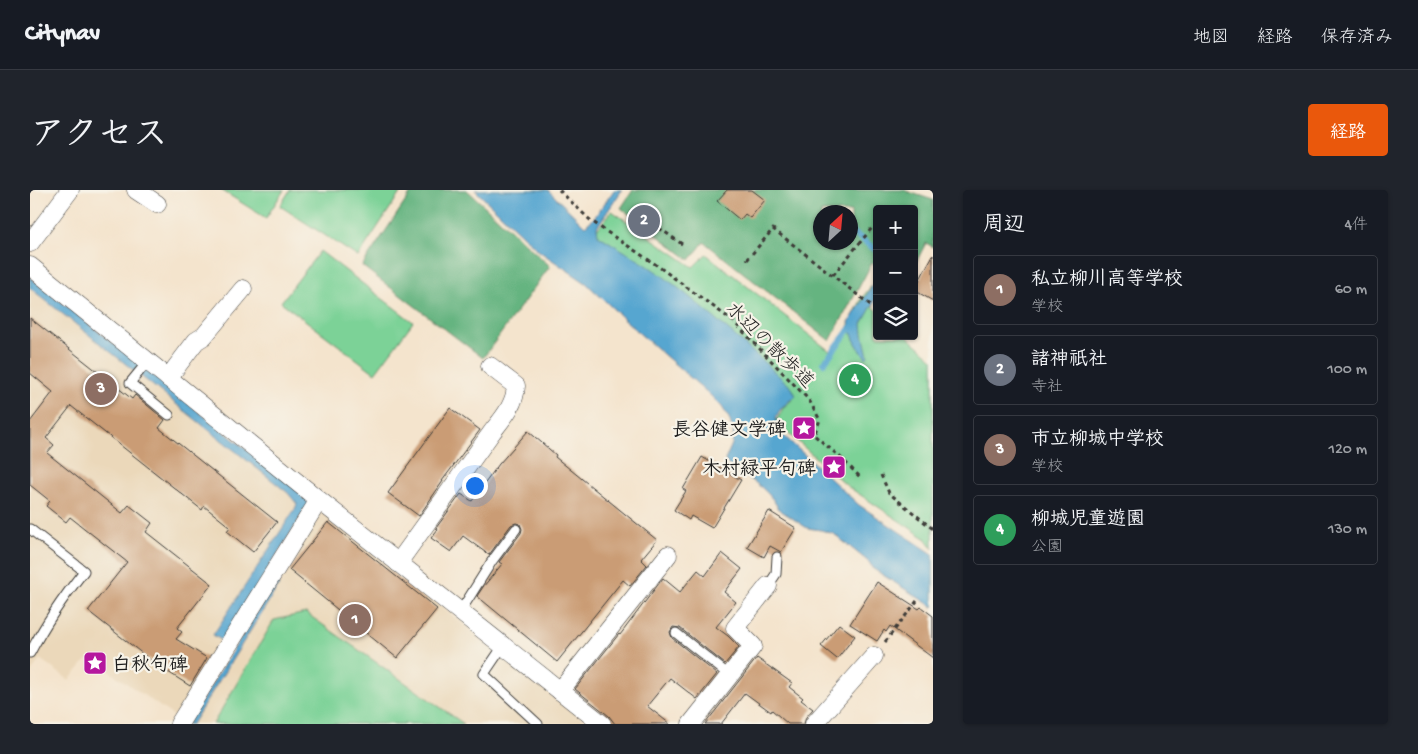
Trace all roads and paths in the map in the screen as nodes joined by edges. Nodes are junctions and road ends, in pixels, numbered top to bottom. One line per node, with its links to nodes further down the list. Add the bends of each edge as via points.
1 (136, 190): 4 (street)
2 (559, 190): 19 (path, 水辺の散歩道, via 589,219 733,321 809,400 820,420 814,435)
3 (64, 192): 7 (street)
4 (157, 204)
5 (660, 228): 8 (path)
6 (872, 228): 11 (path)
7 (30, 244)
8 (682, 244)
9 (747, 260): 11 (path, via 773,228)
10 (30, 266): 14 (street)
11 (833, 275): 13 (path)
12 (242, 289): 16 (street)
13 (873, 307)
14 (145, 364): 16 (street); 17 (lane, via 130,383)
15 (490, 366): 26 (street, via 516,386 516,396 508,412)
16 (168, 378): 20 (street)
17 (169, 415)
18 (881, 475): 23 (path, via 889,493)
19 (862, 479)
20 (319, 500): 26 (street); 36 (street)
21 (30, 529): 32 (lane, via 84,571 46,623)
22 (516, 529): 29 (lane)
23 (933, 529)
24 (668, 555): 35 (street)
25 (777, 557): 27 (lane, via 776,574)
26 (398, 562): 29 (street)
27 (768, 586): 34 (street, via 735,628 753,646)
28 (917, 601): 33 (path)
29 (460, 612): 31 (street)
30 (676, 633): 34 (lane)
31 (503, 646): 35 (street); 37 (lane, via 484,674)
32 (30, 653)
33 (874, 656): 40 (street)
34 (729, 676): 39 (street)
35 (560, 690): 38 (street)
36 (179, 724)
37 (538, 724)
38 (602, 724)
39 (691, 724)
40 (814, 724)

